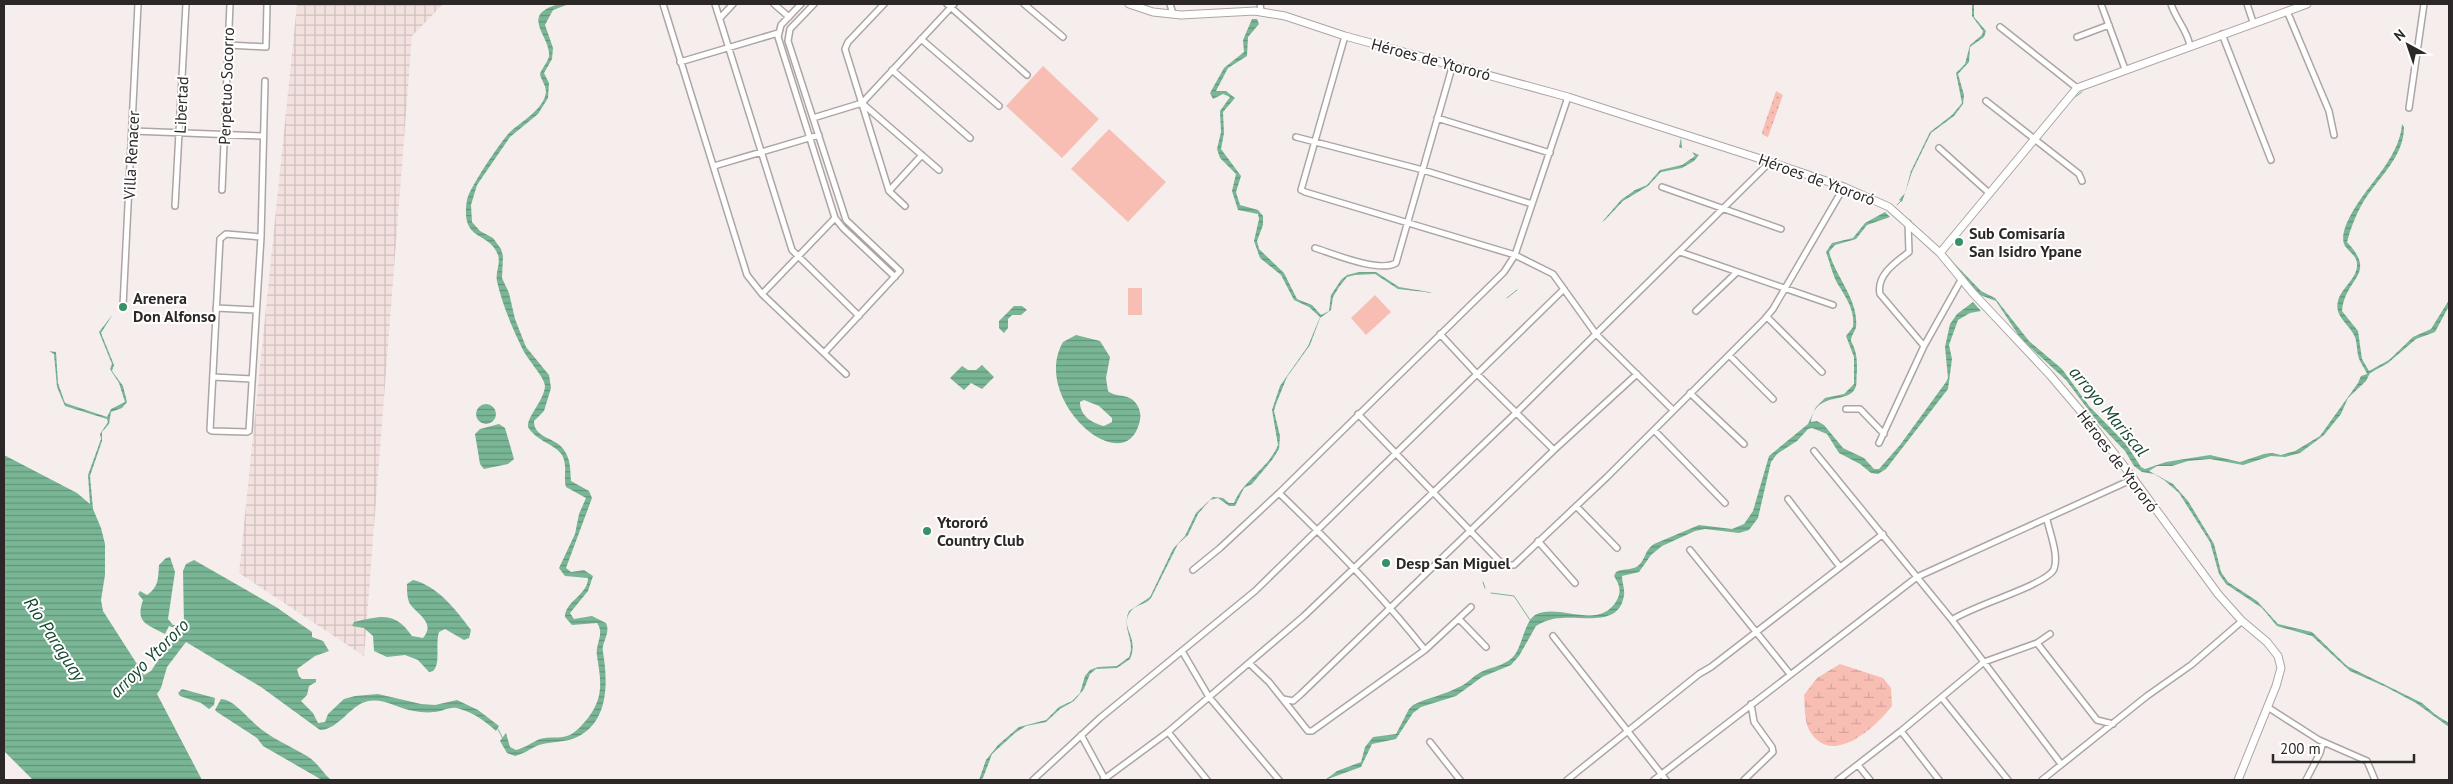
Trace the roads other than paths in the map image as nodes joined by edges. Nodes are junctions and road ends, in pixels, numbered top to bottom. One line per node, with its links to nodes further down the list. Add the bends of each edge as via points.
1 (138, 4): 54 (street, Villa Renacer)
2 (186, 4): 55 (street, Libertad)
3 (230, 4): 37 (street, Perpetuo Socorro)
4 (267, 4): 37 (street, via 266,47)
5 (663, 4): 40 (street)
6 (715, 4): 25 (street)
7 (733, 4): 25 (street)
8 (774, 4): 24 (street)
9 (802, 4): 24 (street)
10 (814, 4): 30 (street)
11 (884, 4): 49 (street, via 845,45)
12 (1024, 4): 34 (street)
13 (1129, 4): 23 (main road, Héroes de Ytororó)
14 (1170, 4): 23 (street)
15 (2102, 4): 27 (street)
16 (2171, 4): 38 (street, via 2177,20 2187,32)
17 (2247, 4): 26 (street)
18 (2307, 4): 22 (main road)
19 (2424, 4): 51 (street)
20 (951, 5): 36 (street); 44 (street)
21 (1259, 9): 23 (main road, Héroes de Ytororó); 33 (main road, Héroes de Ytororó)
22 (2287, 11): 26 (main road); 58 (street, via 2329,111)
23 (1173, 14)
24 (789, 17): 28 (street)
25 (720, 18): 39 (street)
26 (2254, 22): 31 (main road)
27 (2109, 25): 35 (street); 42 (street)
28 (781, 27): 30 (street); 32 (street)
29 (2000, 27): 46 (street)
30 (788, 34): 32 (street); 52 (street)
31 (2222, 34): 38 (main road); 69 (street)
32 (778, 35): 39 (street); 61 (street)
33 (1344, 36): 41 (main road, Héroes de Ytororó); 64 (street)
34 (1063, 37)
35 (2077, 37)
36 (920, 39): 43 (street); 50 (street)
37 (228, 45): 56 (street, Perpetuo Socorro)
38 (2190, 46): 42 (main road)
39 (729, 48): 40 (street); 66 (street)
40 (680, 62): 71 (street)
41 (1453, 64): 47 (main road, Héroes de Ytororó); 53 (street)
42 (2124, 69): 46 (main road)
43 (892, 70): 49 (street); 62 (street)
44 (1027, 76)
45 (265, 81): 59 (street)
46 (2077, 88): 63 (main road)
47 (1568, 97): 67 (street); 70 (main road, Héroes de Ytororó)
48 (1986, 101): 63 (street)
49 (862, 103): 52 (street); 68 (street); 78 (street)
50 (999, 106)
51 (2409, 108)
52 (813, 118): 57 (street)
53 (1437, 118): 67 (street); 73 (street)
54 (133, 131): 55 (street); 101 (street, Villa Renacer)
55 (180, 132): 56 (street); 81 (street, Libertad)
56 (224, 134): 59 (street); 77 (street, Perpetuo Socorro)
57 (819, 135): 61 (street); 95 (street, via 846,220 900,271)
58 (2334, 135)
59 (263, 136): 88 (street)
60 (1296, 136): 64 (street)
61 (810, 137): 66 (street); 84 (street)
62 (970, 138)
63 (2034, 139): 74 (street, via 2079,174); 79 (main road)
64 (1314, 141): 73 (street); 86 (street, via 1301,185 1304,192)
65 (1939, 148): 79 (street)
66 (762, 152): 71 (street); 93 (street, via 789,241)
67 (1550, 153): 80 (street)
68 (922, 156): 72 (street); 78 (street)
69 (2271, 160)
70 (1770, 162): 76 (main road, Héroes de Ytororó); 83 (street)
71 (714, 166): 99 (street, via 743,267 751,283)
72 (939, 170)
73 (1423, 170): 80 (street); 86 (street)
74 (2082, 181)
75 (1662, 187): 83 (street)
76 (1844, 187): 85 (main road, Héroes de Ytororó, via 1880,201); 98 (street)
77 (222, 190)
78 (889, 191): 82 (street)
79 (1989, 193): 91 (main road)
80 (1532, 204): 92 (street)
81 (175, 206)
82 (905, 206)
83 (1722, 209): 87 (street); 90 (street)
84 (836, 218): 93 (street); 95 (street)
85 (1908, 222): 91 (main road, Héroes de Ytororó); 109 (street, via 1909,252 1887,270 1879,289)
86 (1408, 223): 89 (street, via 1396,262 1386,267); 92 (street)
87 (1781, 229)
88 (261, 237): 102 (street, via 226,234 220,239); 103 (street)
89 (1315, 248)
90 (1680, 252): 94 (street); 108 (street)
91 (1940, 253): 96 (main road, Héroes de Ytororó)
92 (1515, 255): 97 (street, via 1553,274); 107 (street, via 1504,272)
93 (798, 258): 99 (street); 105 (street)
94 (1736, 273): 98 (street); 104 (street)
95 (895, 276): 105 (street)
96 (1961, 280): 109 (street); 131 (main road, Héroes de Ytororó, via 2084,414)
97 (1564, 289): 108 (street); 114 (street)
98 (1783, 289): 100 (street); 106 (street)
99 (762, 294): 110 (street)
100 (1833, 305)
101 (123, 306)
102 (216, 308): 103 (street); 116 (street)
103 (256, 310): 117 (street)
104 (1696, 311)
105 (859, 316): 110 (street)
106 (1767, 317): 111 (street); 112 (street)
107 (1440, 334): 114 (street); 123 (street)
108 (1596, 334): 115 (street); 122 (street)
109 (1924, 346): 125 (street)
110 (824, 353): 113 (street)
111 (1729, 355): 118 (street); 119 (street)
112 (1822, 372)
113 (846, 374)
114 (1477, 374): 122 (street); 130 (street)
115 (1636, 374): 121 (street); 128 (street)
116 (213, 377): 117 (street); 117 (street, via 212,432 249,432)
117 (252, 379)
118 (1690, 393): 121 (street); 127 (street)
119 (1773, 399)
120 (1846, 409): 125 (street, via 1860,409)
121 (1673, 410): 124 (street)
122 (1517, 412): 128 (street); 132 (street)
123 (1358, 414): 130 (street); 133 (street)
124 (1654, 430): 135 (street); 136 (street)
125 (1884, 434): 126 (street)
126 (1879, 443)
127 (1744, 444)
128 (1554, 450): 139 (street)
129 (1814, 451): 140 (street)
130 (1397, 453): 132 (street); 138 (street)
131 (2134, 479): 137 (street); 153 (main road, Héroes de Ytororó, via 2218,594)
132 (1434, 491): 139 (street); 145 (street)
133 (1279, 493): 138 (street); 146 (street)
134 (1788, 499): 144 (street)
135 (1725, 503)
136 (1576, 506): 141 (street); 142 (street)
137 (2047, 520): 147 (street); 152 (street, via 2054,560 2054,569 2049,576 1967,610)
138 (1316, 529): 145 (street); 160 (street, via 1255,591)
139 (1471, 530): 141 (street, via 1503,565 1508,566 1514,565); 150 (street)
140 (1883, 534): 144 (street); 147 (street)
141 (1538, 541): 148 (street)
142 (1617, 548)
143 (1690, 550): 154 (street)
144 (1840, 567): 154 (street)
145 (1355, 568): 150 (street); 162 (street)
146 (1193, 570)
147 (1917, 577): 152 (street); 163 (street)
148 (1575, 583)
149 (1471, 607): 151 (street)
150 (1392, 608): 159 (street); 166 (street, via 1296,699)
151 (1459, 619): 158 (street); 159 (street)
152 (1952, 620): 161 (street)
153 (2242, 621): 168 (main road, Héroes de Ytororó, via 2273,648 2281,662); 169 (street)
154 (1756, 632): 163 (street); 170 (street)
155 (2050, 634): 157 (street)
156 (1554, 636): 170 (street)
157 (2037, 643): 161 (street); 169 (street, via 2097,720)
158 (1486, 647)
159 (1425, 650): 166 (street, via 1312,731)
160 (1182, 651): 164 (street); 173 (street)
161 (1984, 662): 165 (street); 177 (street)
162 (1250, 664): 164 (street); 166 (street)
163 (1790, 674): 167 (street)
164 (1209, 697): 171 (street); 182 (street)
165 (1942, 698): 172 (street); 191 (street)
166 (1283, 699)
167 (1751, 704): 178 (street); 187 (street, via 1754,722 1773,752)
168 (2269, 708): 175 (street); 193 (main road, Héroes de Ytororó)
169 (2114, 724): 177 (street)
170 (1628, 731): 178 (street); 184 (street)
171 (1168, 732): 180 (street); 181 (street)
172 (1901, 732): 176 (street); 190 (street)
173 (1081, 734): 179 (street); 180 (street)
174 (1430, 742): 183 (street)
175 (2323, 742): 194 (street); 195 (street, via 2367,762)
176 (1858, 764): 188 (street); 189 (street)
177 (2062, 764): 192 (street)
178 (1661, 775): 185 (street); 186 (street)
179 (1033, 780)
180 (1104, 780)
181 (1207, 780)
182 (1279, 780)
183 (1460, 780)
184 (1567, 780)
185 (1654, 780)
186 (1666, 780)
187 (1744, 780)
188 (1838, 780)
189 (1870, 780)
190 (1939, 780)
191 (2008, 780)
192 (2042, 780)
193 (2238, 780)
194 (2306, 780)
195 (2374, 780)

